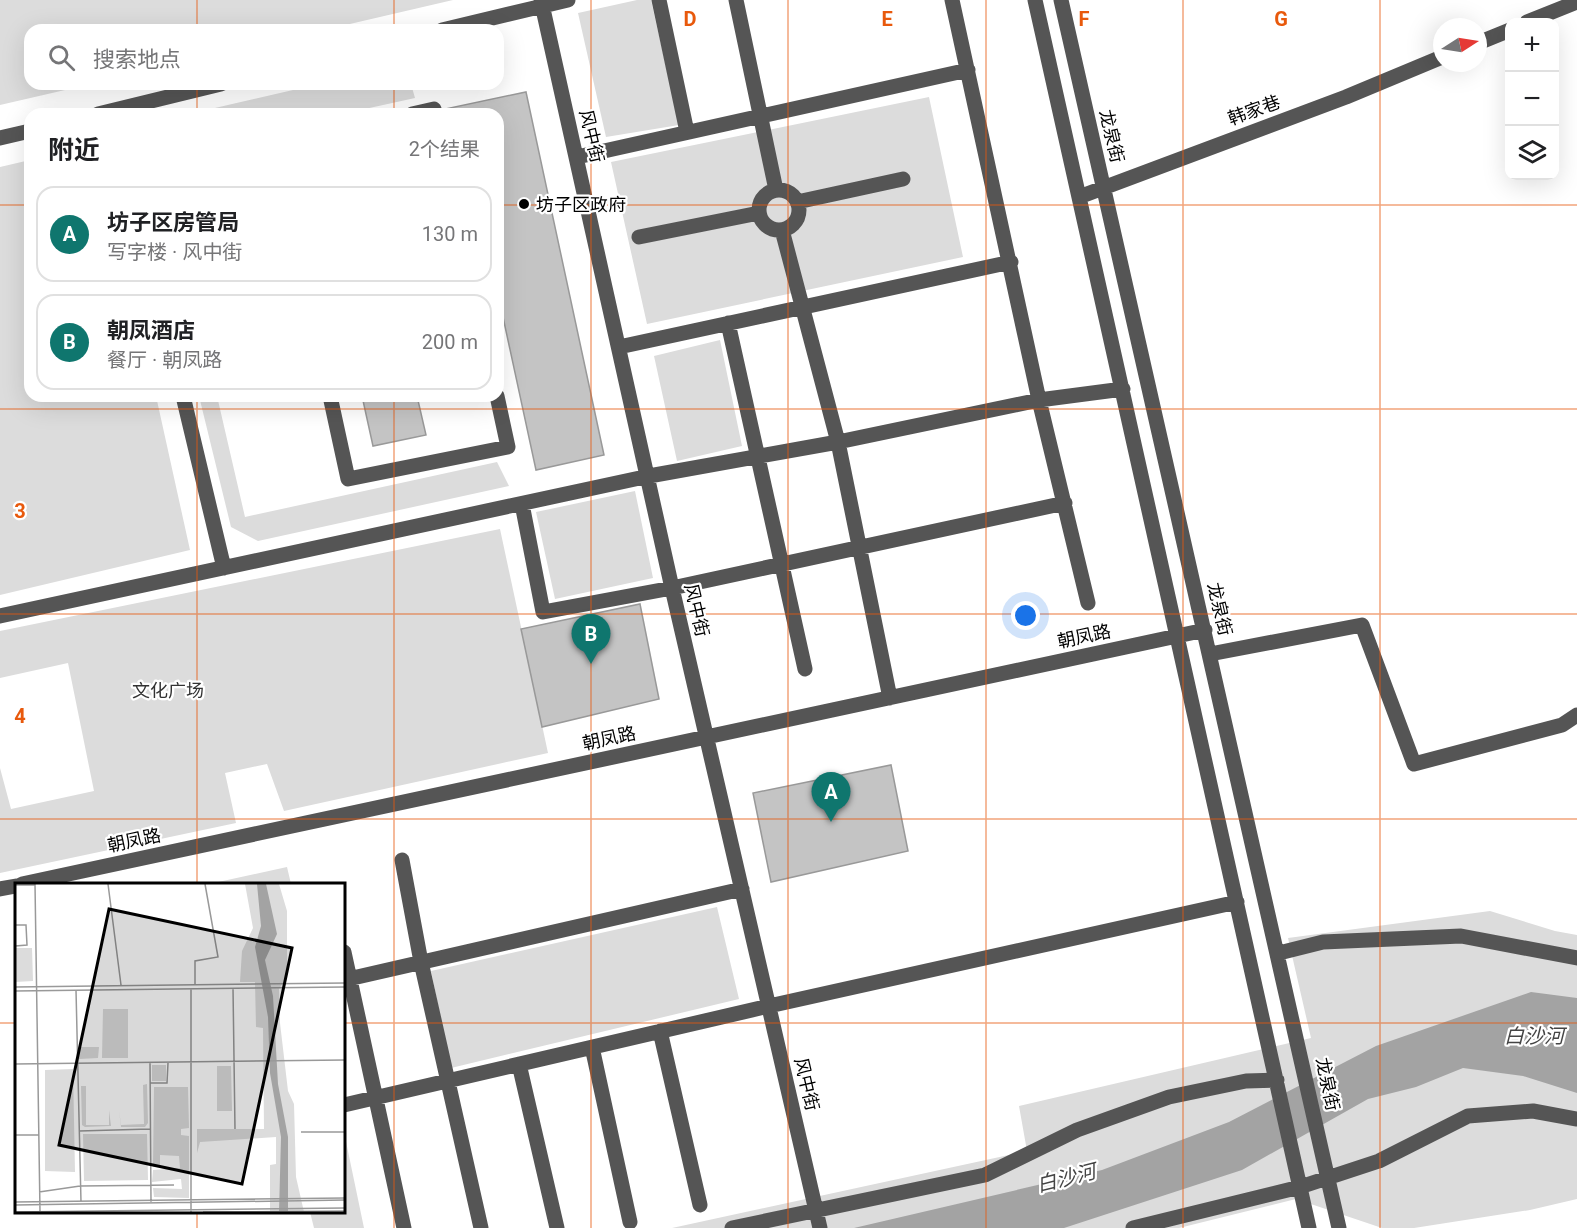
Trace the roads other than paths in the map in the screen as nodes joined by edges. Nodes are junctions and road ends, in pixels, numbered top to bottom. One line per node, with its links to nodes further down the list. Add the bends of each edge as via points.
1 (568, 0): 8 (street)
2 (659, 0): 19 (street)
3 (736, 0): 17 (street)
4 (952, 0): 14 (street)
5 (1035, 0): 25 (street)
6 (1061, 0): 23 (street, 龙泉街)
7 (1577, 2): 9 (street)
8 (542, 3): 10 (street); 21 (street, 风中街)
9 (1537, 18)
10 (464, 24)
11 (1505, 32): 12 (street)
12 (1487, 39)
13 (1433, 61): 23 (street, 韩家巷)
14 (968, 70): 17 (street); 30 (street)
15 (198, 90): 16 (street)
16 (131, 108)
17 (762, 116): 19 (street); 24 (street)
18 (24, 132): 20 (street)
19 (687, 132): 21 (street)
20 (0, 138)
21 (577, 157): 33 (street, 风中街)
22 (903, 179): 26 (street)
23 (1104, 187): 25 (street, 韩家巷); 50 (street, 龙泉街)
24 (776, 189): 26 (street, via 789,192); 27 (street, via 765,195)
25 (1079, 197): 34 (street)
26 (797, 202): 28 (street, via 796,219)
27 (759, 213): 28 (street, via 770,228); 29 (street)
28 (782, 230): 31 (street)
29 (639, 237)
30 (1011, 262): 31 (street); 35 (street)
31 (804, 306): 32 (street); 39 (street)
32 (728, 323): 33 (street); 40 (street)
33 (620, 347): 41 (street, 风中街)
34 (1123, 390): 35 (street); 51 (street)
35 (1039, 400): 39 (street); 42 (street)
36 (184, 402): 46 (street)
37 (331, 402): 38 (street, via 348,479 508,447)
38 (498, 402)
39 (838, 442): 40 (street); 44 (street)
40 (758, 457): 41 (street); 45 (street)
41 (649, 476): 43 (street); 47 (street, 风中街)
42 (1065, 503): 44 (street); 48 (street)
43 (522, 504): 46 (street); 47 (street, via 543,612)
44 (860, 547): 45 (street); 54 (street)
45 (782, 564): 47 (street); 53 (street)
46 (224, 568): 49 (street)
47 (672, 588): 56 (street, 风中街)
48 (1088, 603)
49 (0, 616)
50 (1205, 630): 51 (street, 朝凤路); 52 (street, 龙泉街)
51 (1178, 636): 54 (street, 朝凤路); 62 (street)
52 (1210, 654): 55 (street, via 1362,625 1414,764 1562,724); 63 (street, 龙泉街)
53 (805, 669)
54 (890, 698): 56 (street, 朝凤路)
55 (1577, 715)
56 (708, 737): 58 (street, 朝凤路); 60 (street, 风中街)
57 (402, 860): 65 (street)
58 (31, 883)
59 (15, 886): 61 (street)
60 (742, 888): 65 (street); 67 (street, 风中街)
61 (0, 889)
62 (1237, 902): 67 (street); 72 (street)
63 (1279, 953): 64 (street, via 1323,942 1461,936); 76 (street, 龙泉街)
64 (1577, 958)
65 (421, 962): 66 (street); 71 (street)
66 (346, 980): 73 (street)
67 (769, 1006): 68 (street); 79 (street, 风中街)
68 (660, 1031): 69 (street); 78 (street)
69 (592, 1047): 70 (street); 80 (street)
70 (519, 1064): 71 (street); 83 (street)
71 (447, 1081): 73 (street); 82 (street)
72 (1277, 1081): 77 (street); 79 (street, via 1246,1081 1169,1097 1077,1130 985,1175)
73 (376, 1097): 74 (street); 81 (street)
74 (345, 1105)
75 (1577, 1119): 76 (street, via 1533,1111 1468,1116 1379,1161)
76 (1328, 1178): 77 (street); 87 (street, 龙泉街)
77 (1300, 1187): 85 (street); 86 (street)
78 (700, 1205)
79 (817, 1217): 84 (street)
80 (630, 1222)
81 (404, 1228)
82 (482, 1228)
83 (557, 1228)
84 (732, 1228)
85 (1133, 1228)
86 (1309, 1228)
87 (1339, 1228)

